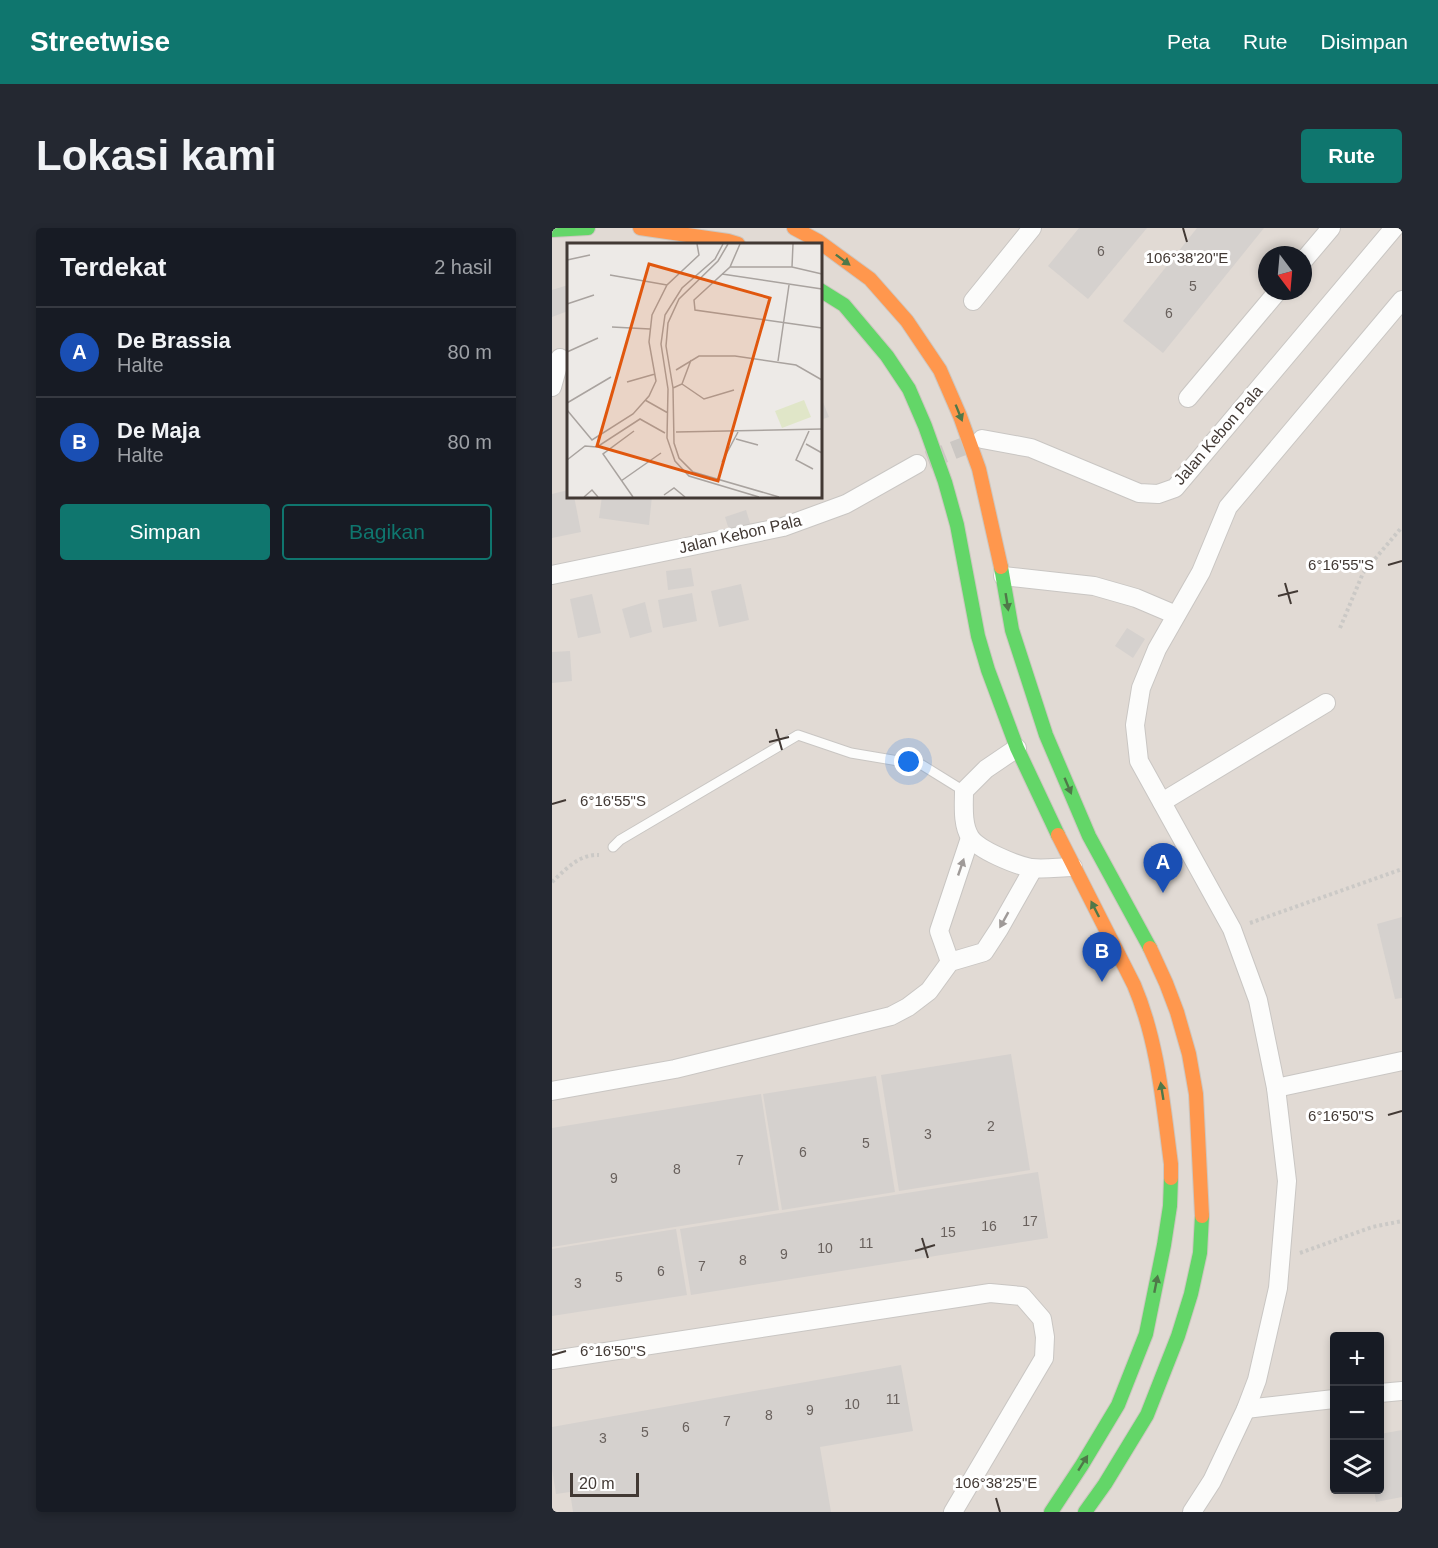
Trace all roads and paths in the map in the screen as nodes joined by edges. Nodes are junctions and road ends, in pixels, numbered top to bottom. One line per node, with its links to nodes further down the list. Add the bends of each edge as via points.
1 (588, 228): 7 (street)
2 (640, 228): 8 (street)
3 (794, 228): 9 (street, one-way to 9)
4 (1032, 228): 16 (street)
5 (1331, 228): 11 (street)
6 (1394, 228): 20 (street, Jalan Kebon Pala, via 1175,488 1158,494 1139,493 1031,448)
7 (552, 230)
8 (735, 243)
9 (820, 243)
10 (822, 246): 13 (street, one-way to 13)
11 (1312, 250)
12 (822, 290): 13 (street)
13 (857, 292): 24 (street, one-way to 24, via 907,321 940,370 979,469); 28 (street, via 886,356 909,389 945,482 978,636)
14 (1270, 300): 19 (street)
15 (1402, 300): 25 (street, via 1228,507 1201,572)
16 (973, 301)
17 (560, 358): 18 (street)
18 (552, 387)
19 (1188, 398)
20 (982, 439)
21 (917, 464): 23 (street, Jalan Kebon Pala, via 846,504 783,527)
22 (1402, 527): 26 (path, via 1363,573)
23 (552, 575)
24 (1003, 576): 25 (street, via 1094,586); 50 (street, one-way to 50, via 1012,630 1046,735 1089,836 1166,982 1189,1054 1196,1094 1202,1206 1200,1253 1178,1336)
25 (1176, 615): 30 (street, via 1141,688 1135,725 1139,761)
26 (1340, 628)
27 (1326, 703): 30 (street)
28 (1017, 748): 29 (street, via 986,769); 34 (street)
29 (964, 791): 31 (street); 32 (lane, via 922,765 851,753 798,735)
30 (1162, 802): 38 (street)
31 (970, 838): 35 (street, via 1007,861); 39 (street, one-way to 31, via 939,931)
32 (613, 847)
33 (602, 855): 37 (path, via 574,861)
34 (1073, 867): 35 (street); 50 (street, one-way to 34, via 1167,1226 1171,1164 1158,1067 1144,1008)
35 (1033, 868): 39 (street, one-way to 39, via 984,952)
36 (1402, 869): 38 (path)
37 (552, 882)
38 (1233, 929): 41 (street, via 1258,1000)
39 (950, 962): 42 (street, via 929,991 891,1017 675,1069)
40 (1402, 1061): 41 (street)
41 (1276, 1088): 44 (street, via 1287,1181)
42 (552, 1091)
43 (1402, 1221): 44 (path, via 1372,1227)
44 (1281, 1260): 49 (street, via 1260,1368)
45 (552, 1359): 51 (street, via 990,1293 1022,1296 1042,1319 1044,1359)
46 (1402, 1391): 47 (street)
47 (1384, 1393)
48 (1330, 1400): 49 (street)
49 (1246, 1409): 54 (street, via 1212,1481)
50 (1132, 1410): 52 (street, one-way to 50, via 1082,1465); 53 (street, via 1105,1484)
51 (953, 1512)
52 (1051, 1512)
53 (1084, 1512)
54 (1192, 1512)

